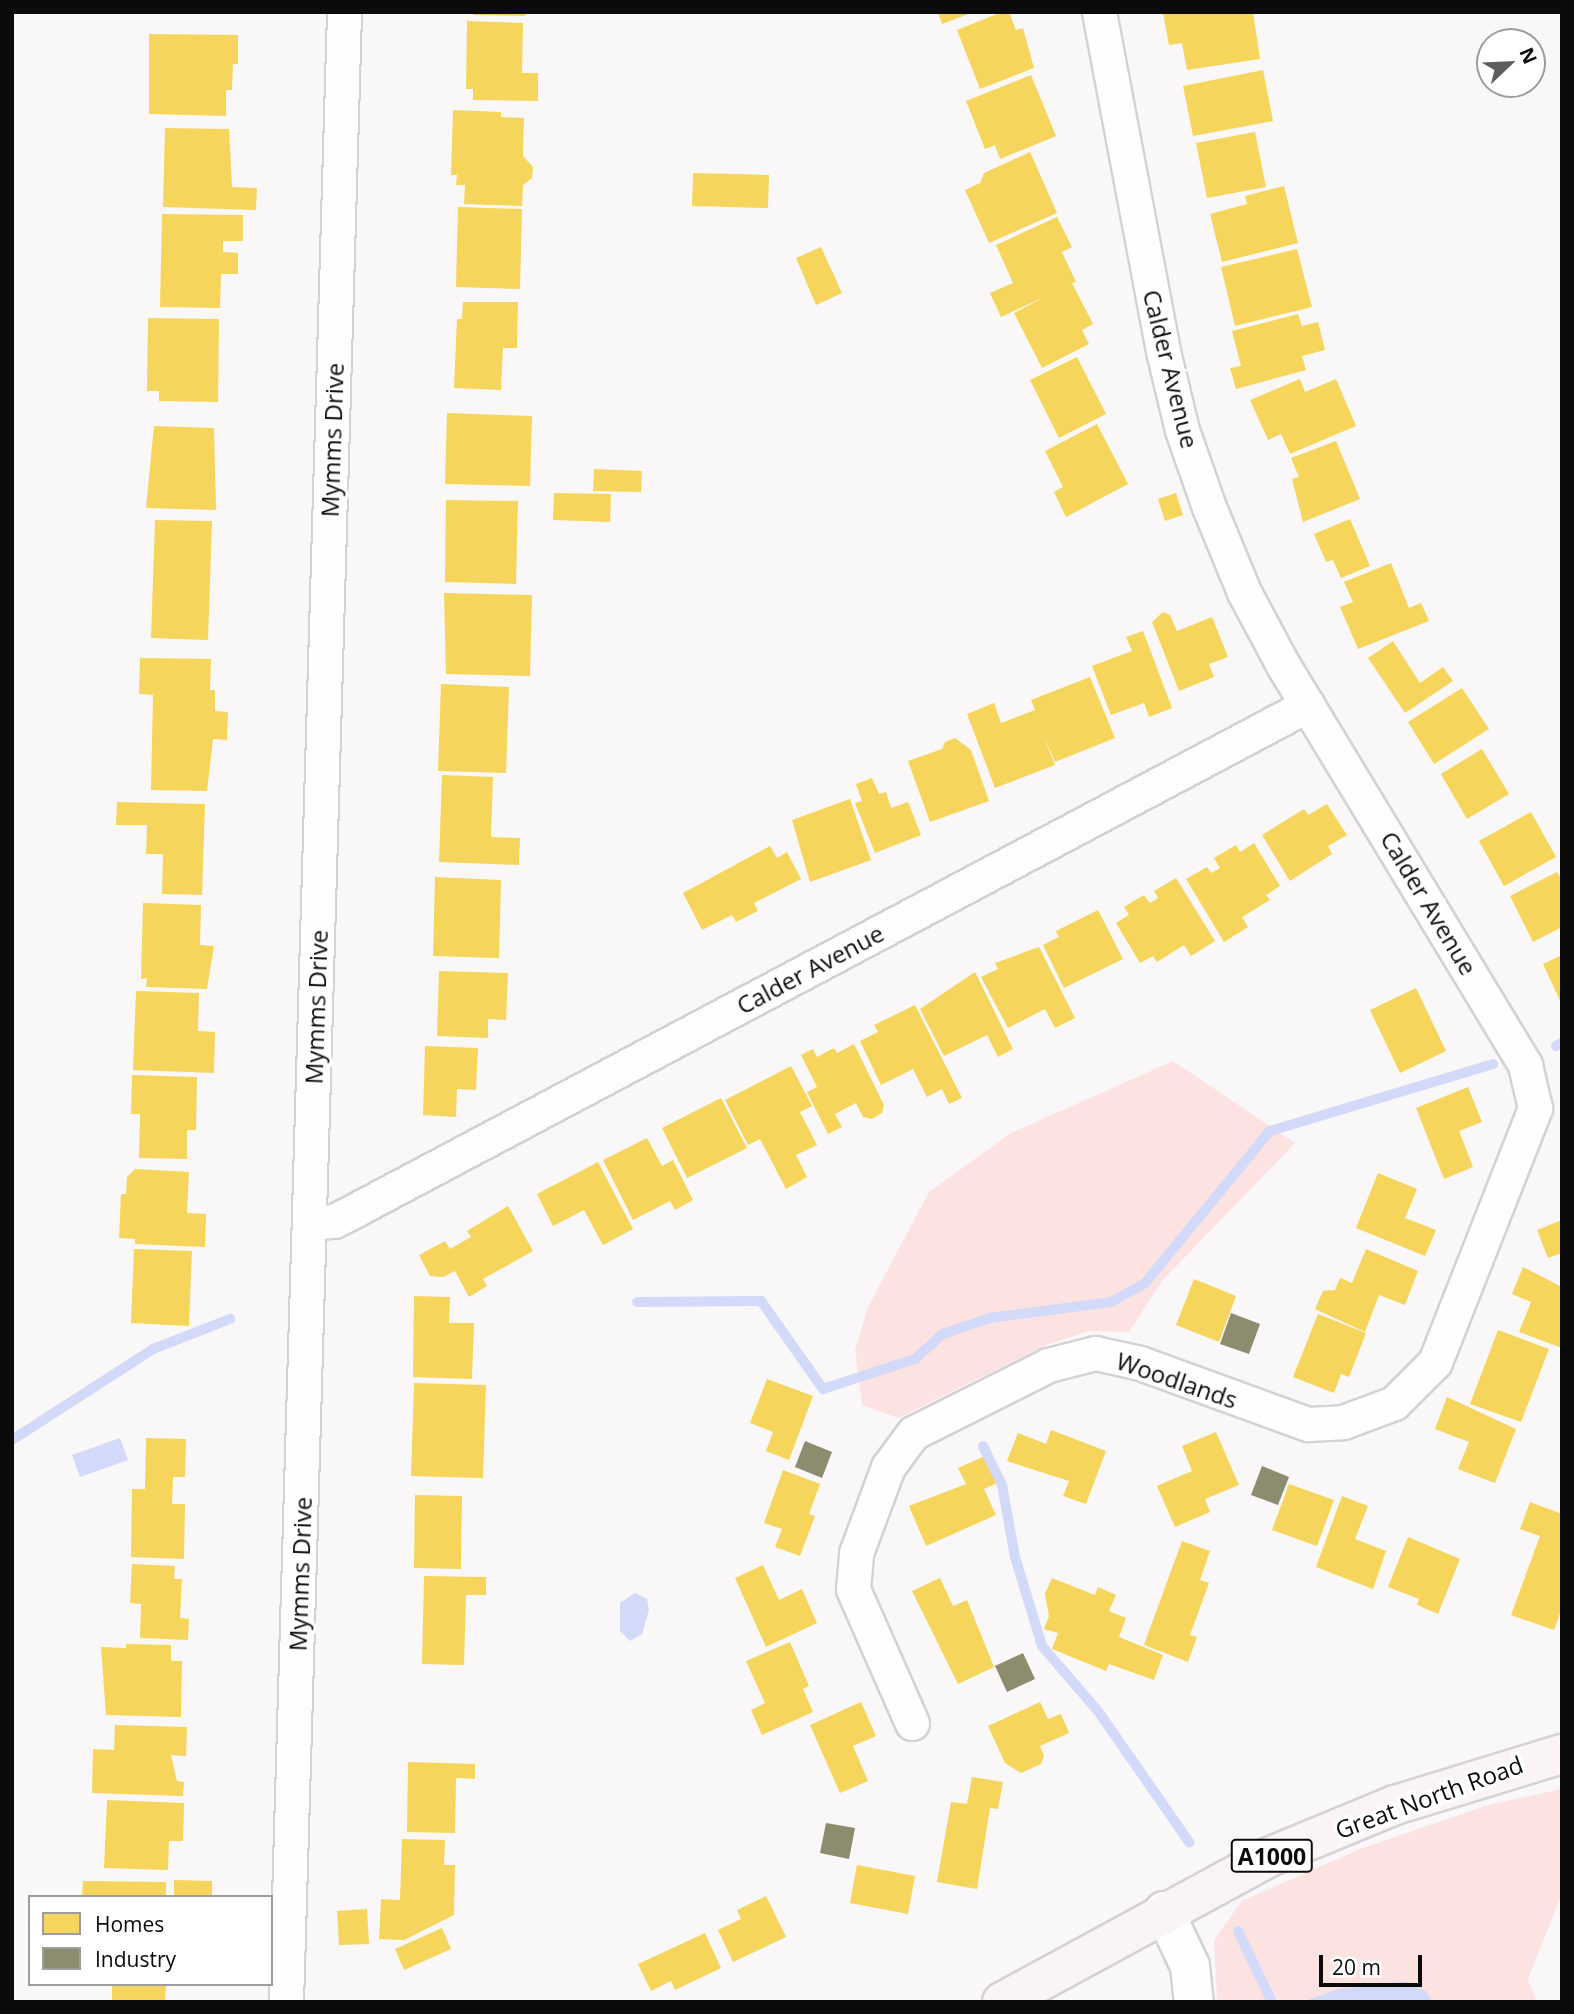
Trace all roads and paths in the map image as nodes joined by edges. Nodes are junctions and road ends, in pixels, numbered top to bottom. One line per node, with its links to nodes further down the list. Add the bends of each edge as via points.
1 (344, 12): 5 (street, Mymms Drive)
2 (1098, 12): 3 (street, Calder Avenue, via 1182,430 1244,592)
3 (1308, 705): 4 (street, Calder Avenue, via 1500,1019); 5 (street, Calder Avenue, via 334,1221)
4 (1549, 1109): 6 (street, Woodlands, via 1435,1362 1394,1403 1343,1422 1308,1424 1140,1363 1095,1353 1048,1365 913,1433 888,1468 856,1553 853,1589)
5 (309, 1223): 9 (street, Mymms Drive)
6 (912, 1723)
7 (1562, 1754): 8 (main road, Great North Road / A1000, via 1395,1805 1269,1857)
8 (1164, 1911): 10 (main road, Great North Road / A1000); 11 (street, via 1189,1966)
9 (286, 2002)
10 (1002, 2002)
11 (1194, 2002)

